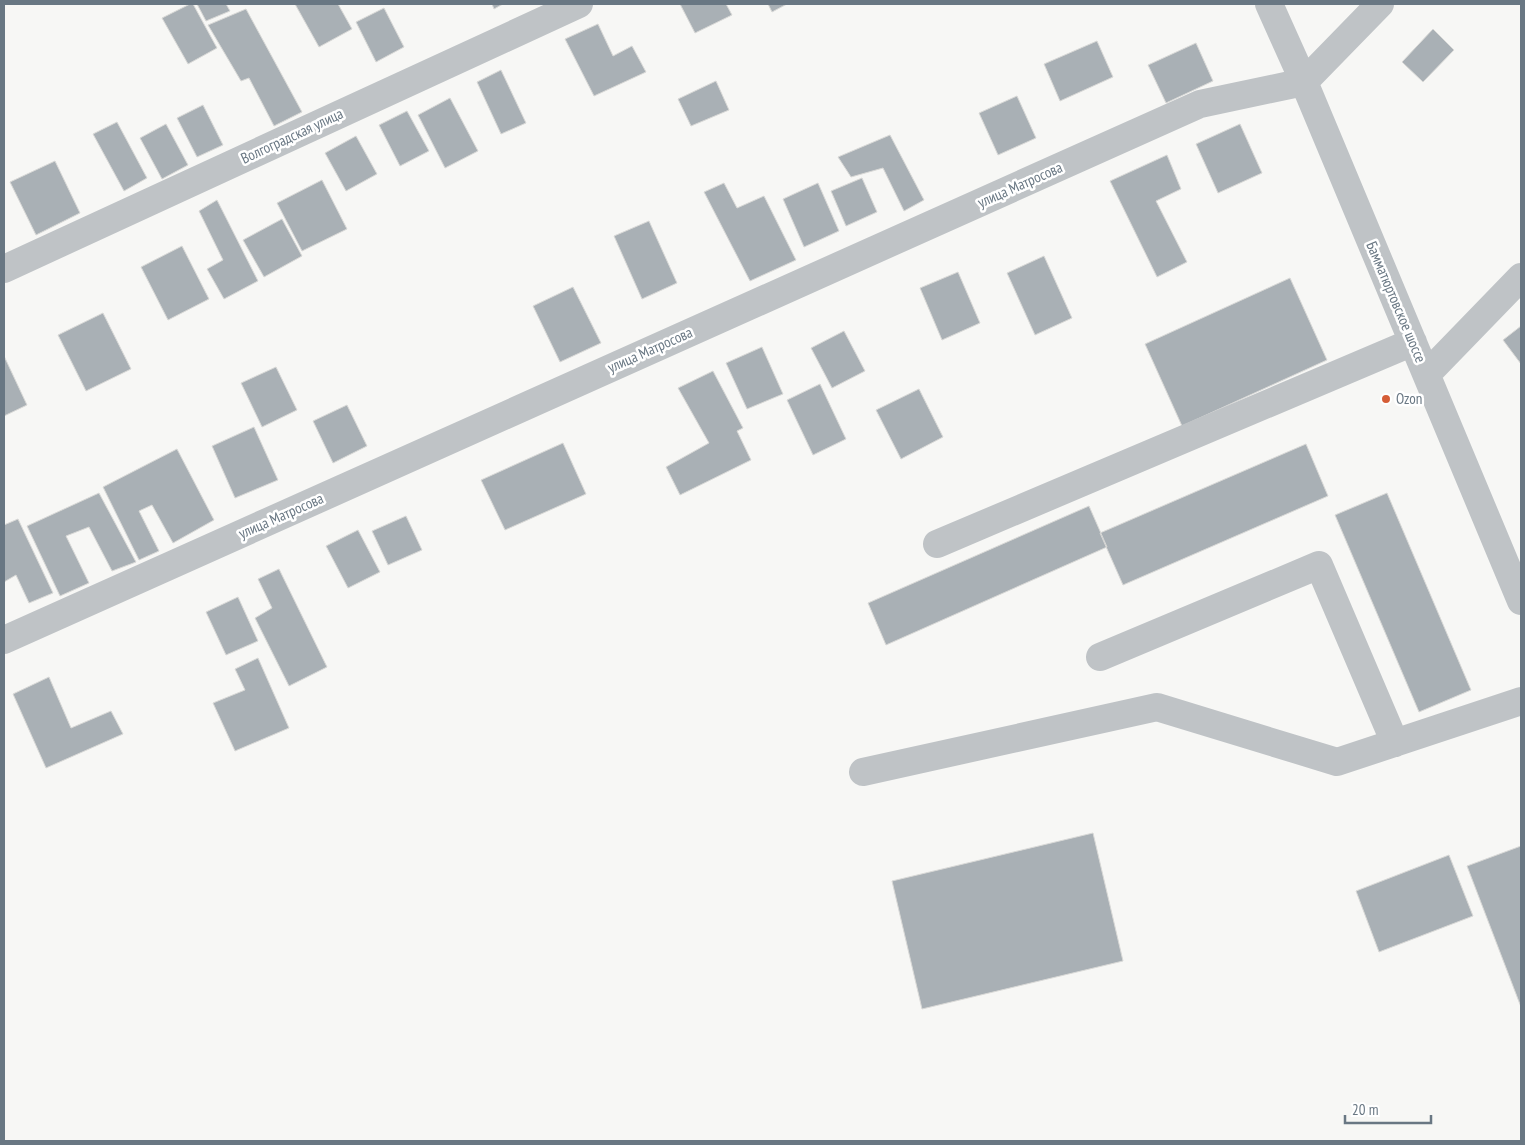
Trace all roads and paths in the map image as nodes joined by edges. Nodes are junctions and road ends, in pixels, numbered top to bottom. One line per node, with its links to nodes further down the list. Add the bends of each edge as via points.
1 (579, 4): 5 (street, Волгоградская улица)
2 (1269, 4): 4 (street, Бамматюртовское шоссе)
3 (1380, 4): 4 (street)
4 (1304, 82): 7 (street, Бамматюртовское шоссе); 11 (street, улица Матросова, via 1200,104)
5 (4, 269)
6 (1521, 277): 8 (street)
7 (1413, 342): 8 (street, Бамматюртовское шоссе); 9 (street)
8 (1427, 374): 10 (street, Бамматюртовское шоссе)
9 (936, 544)
10 (1521, 601)
11 (4, 640)
12 (1100, 657): 14 (street, via 1319,565)
13 (1521, 701): 14 (street)
14 (1395, 743): 15 (street, via 1337,762 1157,707)
15 (864, 772)

